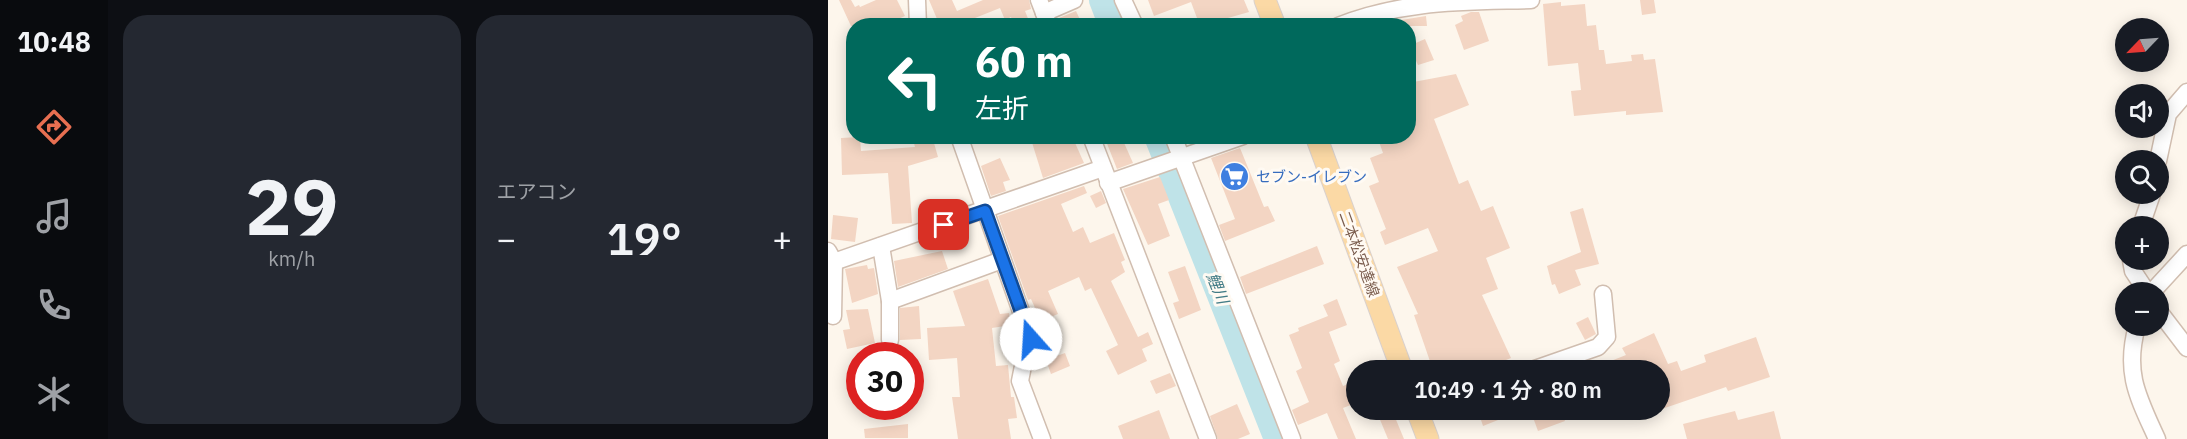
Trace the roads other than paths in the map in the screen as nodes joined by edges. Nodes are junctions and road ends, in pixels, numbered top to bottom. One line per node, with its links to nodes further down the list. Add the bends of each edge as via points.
1 (917, 0): 7 (street)
2 (1074, 0): 6 (street)
3 (1123, 0): 8 (street)
4 (1265, 0): 9 (main road)
5 (1531, 0): 10 (street, via 1422,3 1388,8)
6 (1044, 13)
7 (918, 18)
8 (1131, 18)
9 (1272, 18)
10 (1360, 18)
11 (2187, 92): 17 (street, via 2168,114)
12 (961, 144): 20 (street)
13 (1094, 144): 19 (street)
14 (1175, 144): 18 (street)
15 (1220, 144): 18 (street)
16 (1319, 144): 33 (main road, 二本松安達線)
17 (2160, 150)
18 (1179, 158): 19 (street); 38 (street)
19 (1106, 176): 20 (street); 37 (street)
20 (985, 211): 21 (street); 24 (street)
21 (881, 246): 23 (street); 27 (street)
22 (2187, 254): 25 (street)
23 (830, 259): 28 (street)
24 (1002, 260): 27 (street); 36 (street, via 1036,354 1023,366 1020,381)
25 (2153, 282)
26 (1603, 294): 34 (street, via 1607,337 1604,342)
27 (890, 301): 31 (street)
28 (833, 316)
29 (2169, 324): 32 (street)
30 (2134, 336): 40 (street, via 2130,351 2135,394)
31 (890, 340)
32 (2187, 348)
33 (1398, 360)
34 (1561, 360)
35 (1425, 420): 39 (main road)
36 (1042, 439)
37 (1208, 439)
38 (1292, 439)
39 (1428, 439)
40 (2157, 439)

